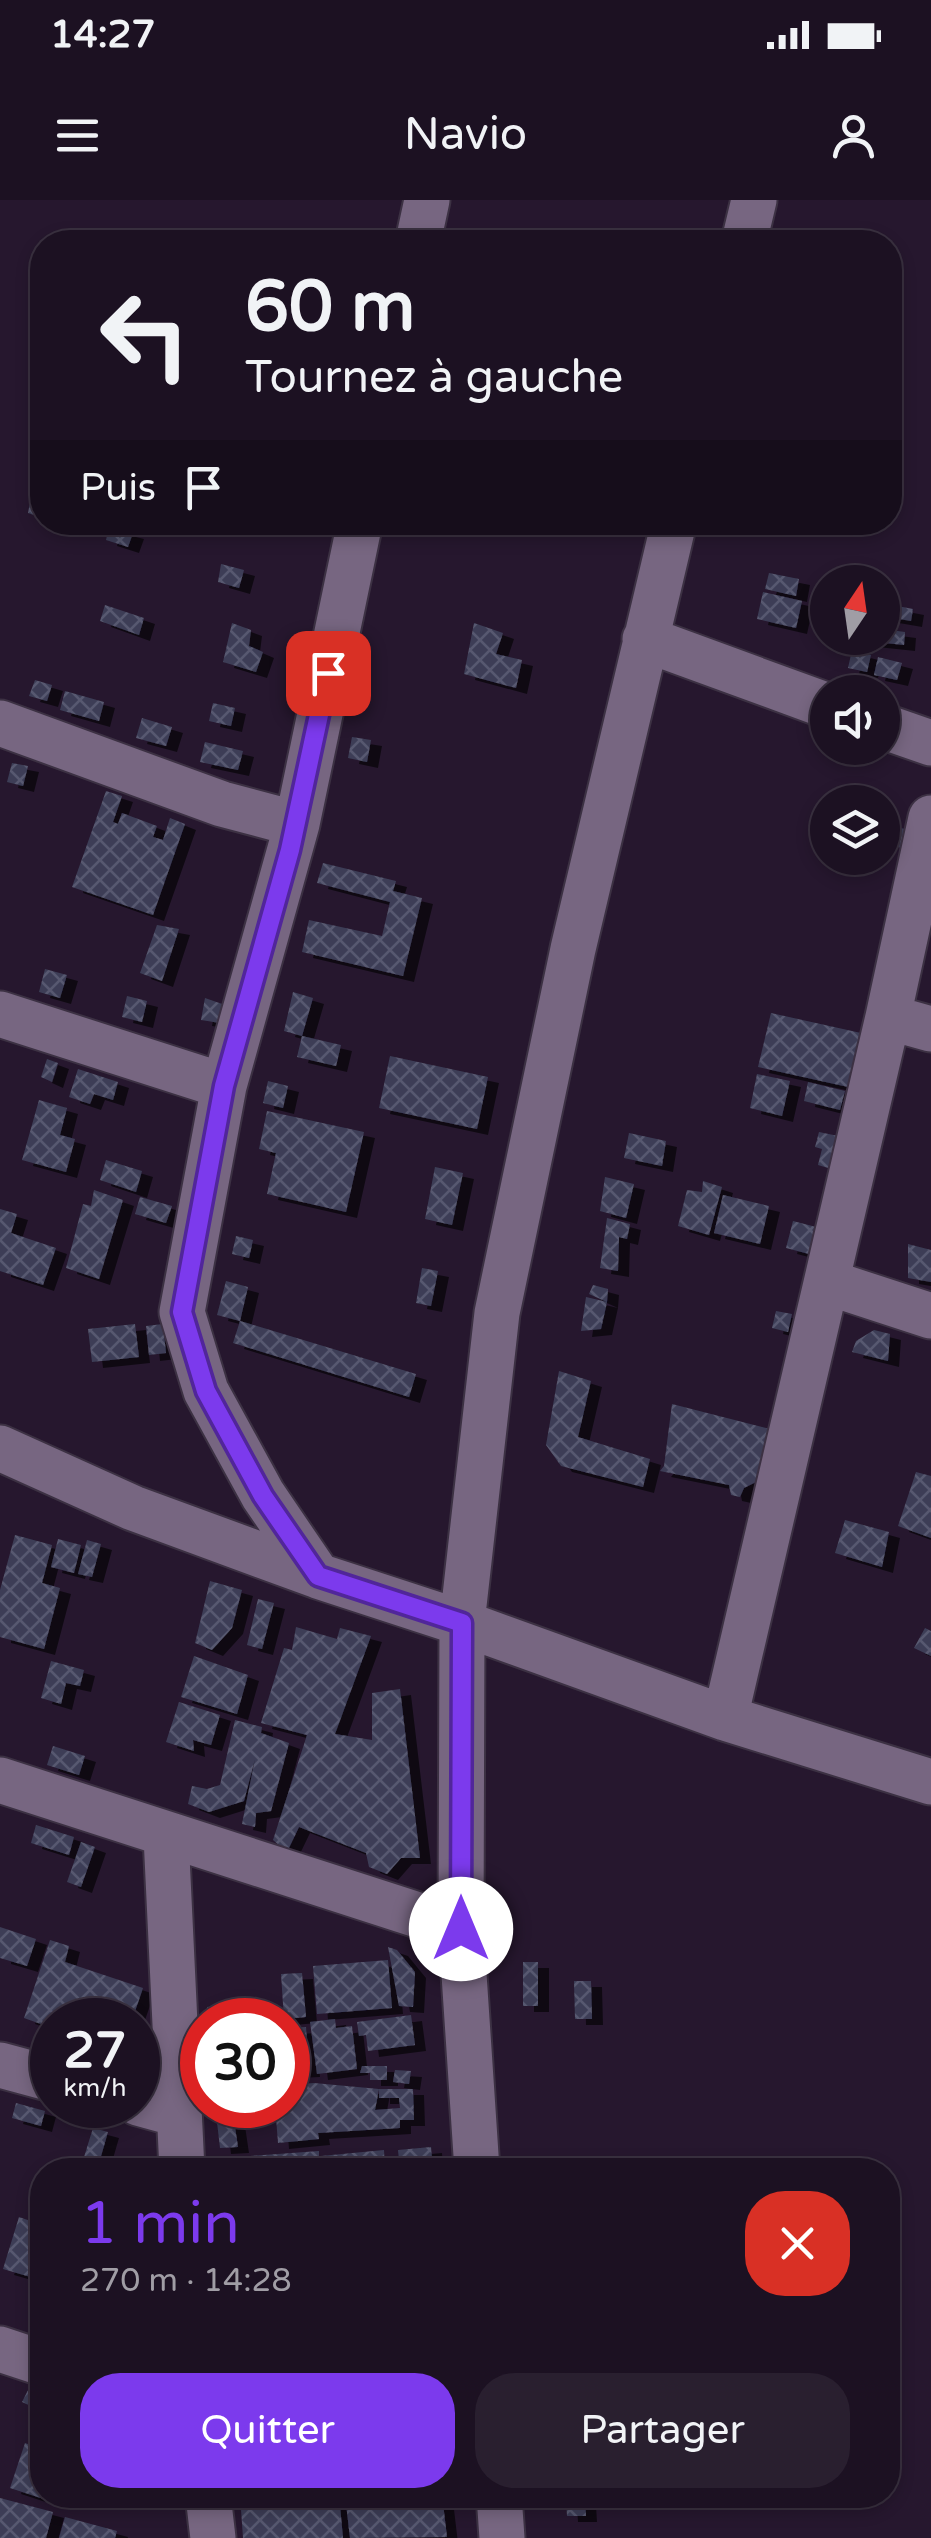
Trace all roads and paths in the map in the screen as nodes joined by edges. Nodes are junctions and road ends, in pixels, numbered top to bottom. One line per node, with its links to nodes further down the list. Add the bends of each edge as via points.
1 (427, 200): 3 (street)
2 (754, 200): 4 (street)
3 (421, 230)
4 (747, 230)
5 (357, 535): 13 (street)
6 (671, 535): 7 (street)
7 (645, 639): 8 (street); 22 (street, via 497,1312)
8 (810, 699)
9 (0, 723): 13 (street, via 222,804)
10 (900, 732): 11 (street)
11 (931, 743)
12 (931, 818): 15 (street)
13 (297, 824): 17 (street)
14 (0, 1014): 17 (street)
15 (888, 1018): 16 (street); 18 (street)
16 (931, 1029)
17 (224, 1086): 21 (street, via 182,1312 206,1391 263,1496)
18 (827, 1282): 19 (street); 23 (street)
19 (931, 1316)
20 (0, 1448): 21 (street, via 133,1508)
21 (318, 1576): 22 (street)
22 (462, 1623): 23 (street); 27 (street)
23 (725, 1718): 25 (street)
24 (0, 1780): 26 (street)
25 (931, 1782)
26 (166, 1836): 27 (street); 28 (street)
27 (461, 1929): 33 (street)
28 (160, 2040)
29 (0, 2065): 30 (street)
30 (30, 2073)
31 (160, 2113): 32 (street)
32 (177, 2158)
33 (476, 2158)
34 (0, 2350): 35 (street)
35 (30, 2359)
36 (210, 2508): 38 (street)
37 (500, 2508): 39 (street)
38 (213, 2538)
39 (502, 2538)

